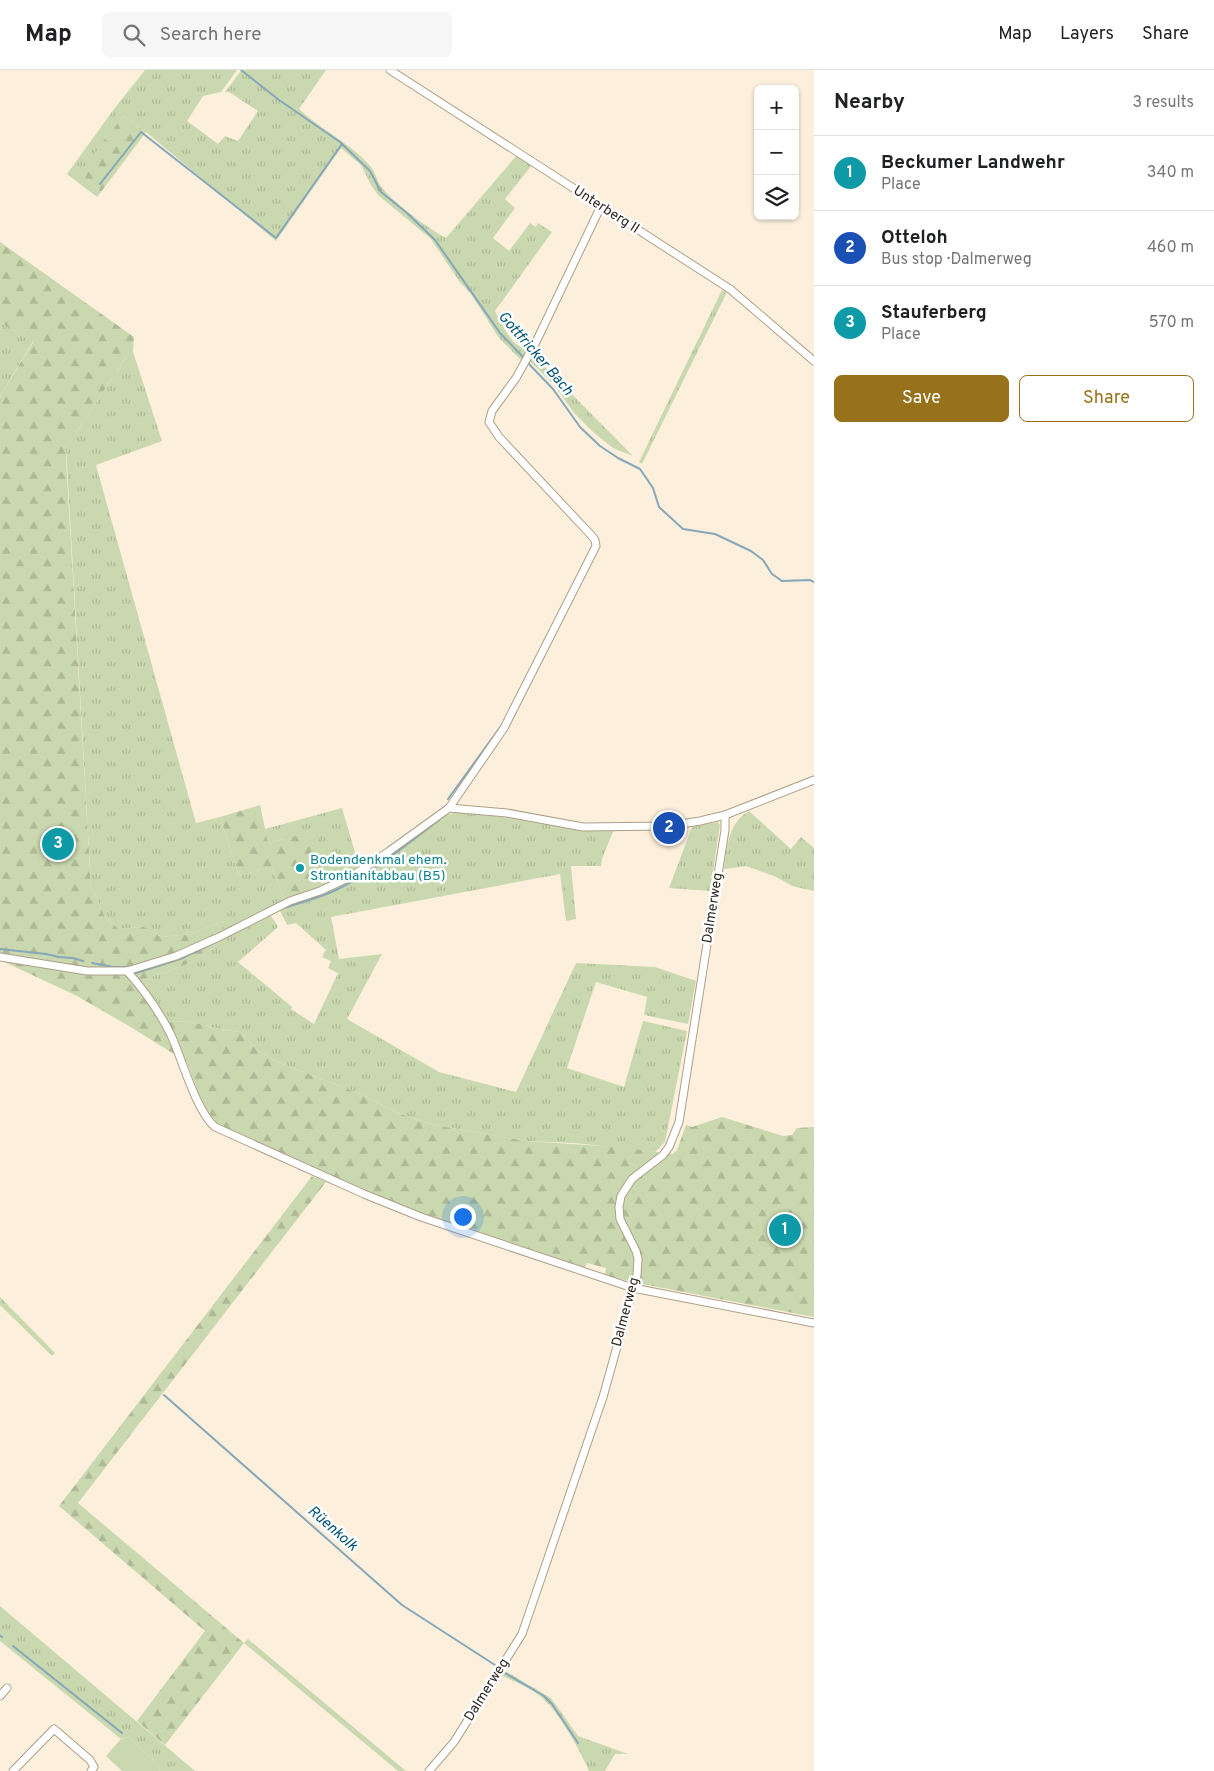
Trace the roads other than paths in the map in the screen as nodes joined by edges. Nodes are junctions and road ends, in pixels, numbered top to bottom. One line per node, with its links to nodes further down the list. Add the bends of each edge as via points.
1 (390, 70): 2 (street, Unterberg II)
2 (601, 206): 3 (street, Unterberg II, via 730,289); 5 (street, via 536,342 492,411 489,422 499,437 591,535 596,546 504,728)
3 (814, 361)
4 (814, 780): 6 (street)
5 (449, 808): 6 (street, via 507,813 583,827 669,826); 8 (street, via 352,876 290,901 176,956)
6 (724, 815): 9 (street, Dalmerweg, via 725,830 679,1122 669,1147 626,1186 619,1207 622,1225 638,1259)
7 (0, 957): 8 (street, via 87,971)
8 (128, 971): 9 (street, via 154,1004 171,1035 205,1116 215,1127 420,1217)
9 (633, 1288): 10 (street); 15 (street, Dalmerweg, via 601,1403 522,1634 454,1742)
10 (814, 1323)
11 (7, 1688): 12 (street)
12 (0, 1696)
13 (13, 1771): 14 (street, via 54,1729 90,1760 94,1767)
14 (91, 1771)
15 (429, 1771)

